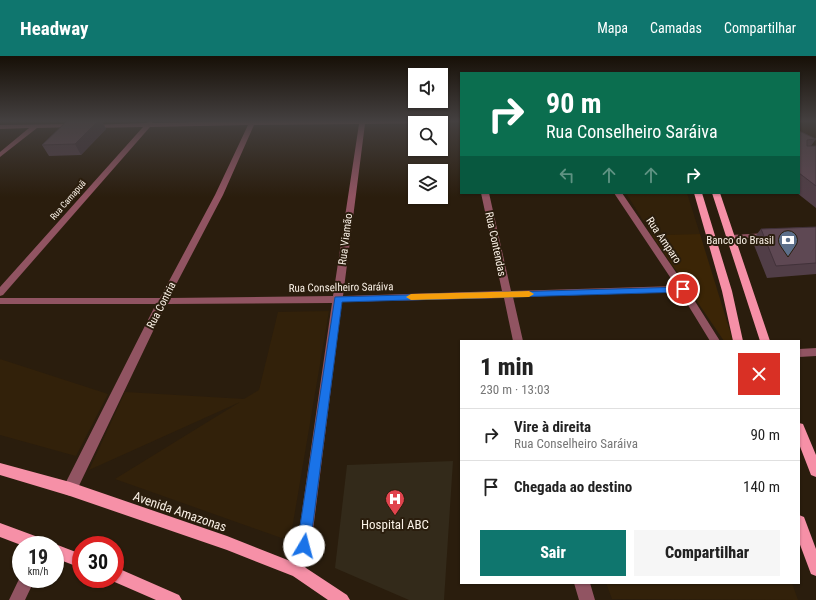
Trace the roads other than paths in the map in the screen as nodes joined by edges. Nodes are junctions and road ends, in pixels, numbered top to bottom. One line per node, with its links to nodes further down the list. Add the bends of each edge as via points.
1 (11, 146): 5 (street)
2 (129, 146): 13 (street, Rua Camapuã)
3 (242, 146): 17 (street, Rua Contria)
4 (358, 146): 15 (street, Rua Viamão)
5 (0, 155)
6 (485, 194): 14 (street, Rua Contendas)
7 (619, 194): 12 (street, Rua Amparo)
8 (698, 194): 20 (main road, via 727,291)
9 (716, 194): 11 (main road)
10 (777, 234): 11 (street)
11 (730, 237): 21 (main road)
12 (683, 289): 14 (street, Rua Conselheiro Saráiva); 19 (street, Rua Amparo)
13 (0, 293)
14 (507, 294): 15 (street, Rua Conselheiro Saráiva); 18 (street, Rua Contendas)
15 (338, 299): 17 (street, Rua Conselheiro Saráiva); 32 (street, Rua Viamão, via 304,546)
16 (0, 301): 17 (street, Rua Conselheiro Saráiva)
17 (162, 302): 27 (street, Rua Contria)
18 (518, 340)
19 (714, 340)
20 (738, 340)
21 (765, 340)
22 (816, 352): 23 (street)
23 (800, 353)
24 (800, 430): 26 (main road)
25 (0, 469): 27 (main road, Avenida Amazonas)
26 (816, 470)
27 (70, 490): 32 (main road, Avenida Amazonas, via 227,543)
28 (800, 525): 31 (main road)
29 (0, 530): 30 (main road)
30 (16, 536)
31 (816, 569)
32 (298, 571): 38 (main road, Avenida Amazonas)
33 (124, 579): 37 (main road)
34 (582, 584): 39 (street)
35 (23, 588): 36 (street)
36 (17, 600)
37 (174, 600)
38 (342, 600)
39 (587, 600)

